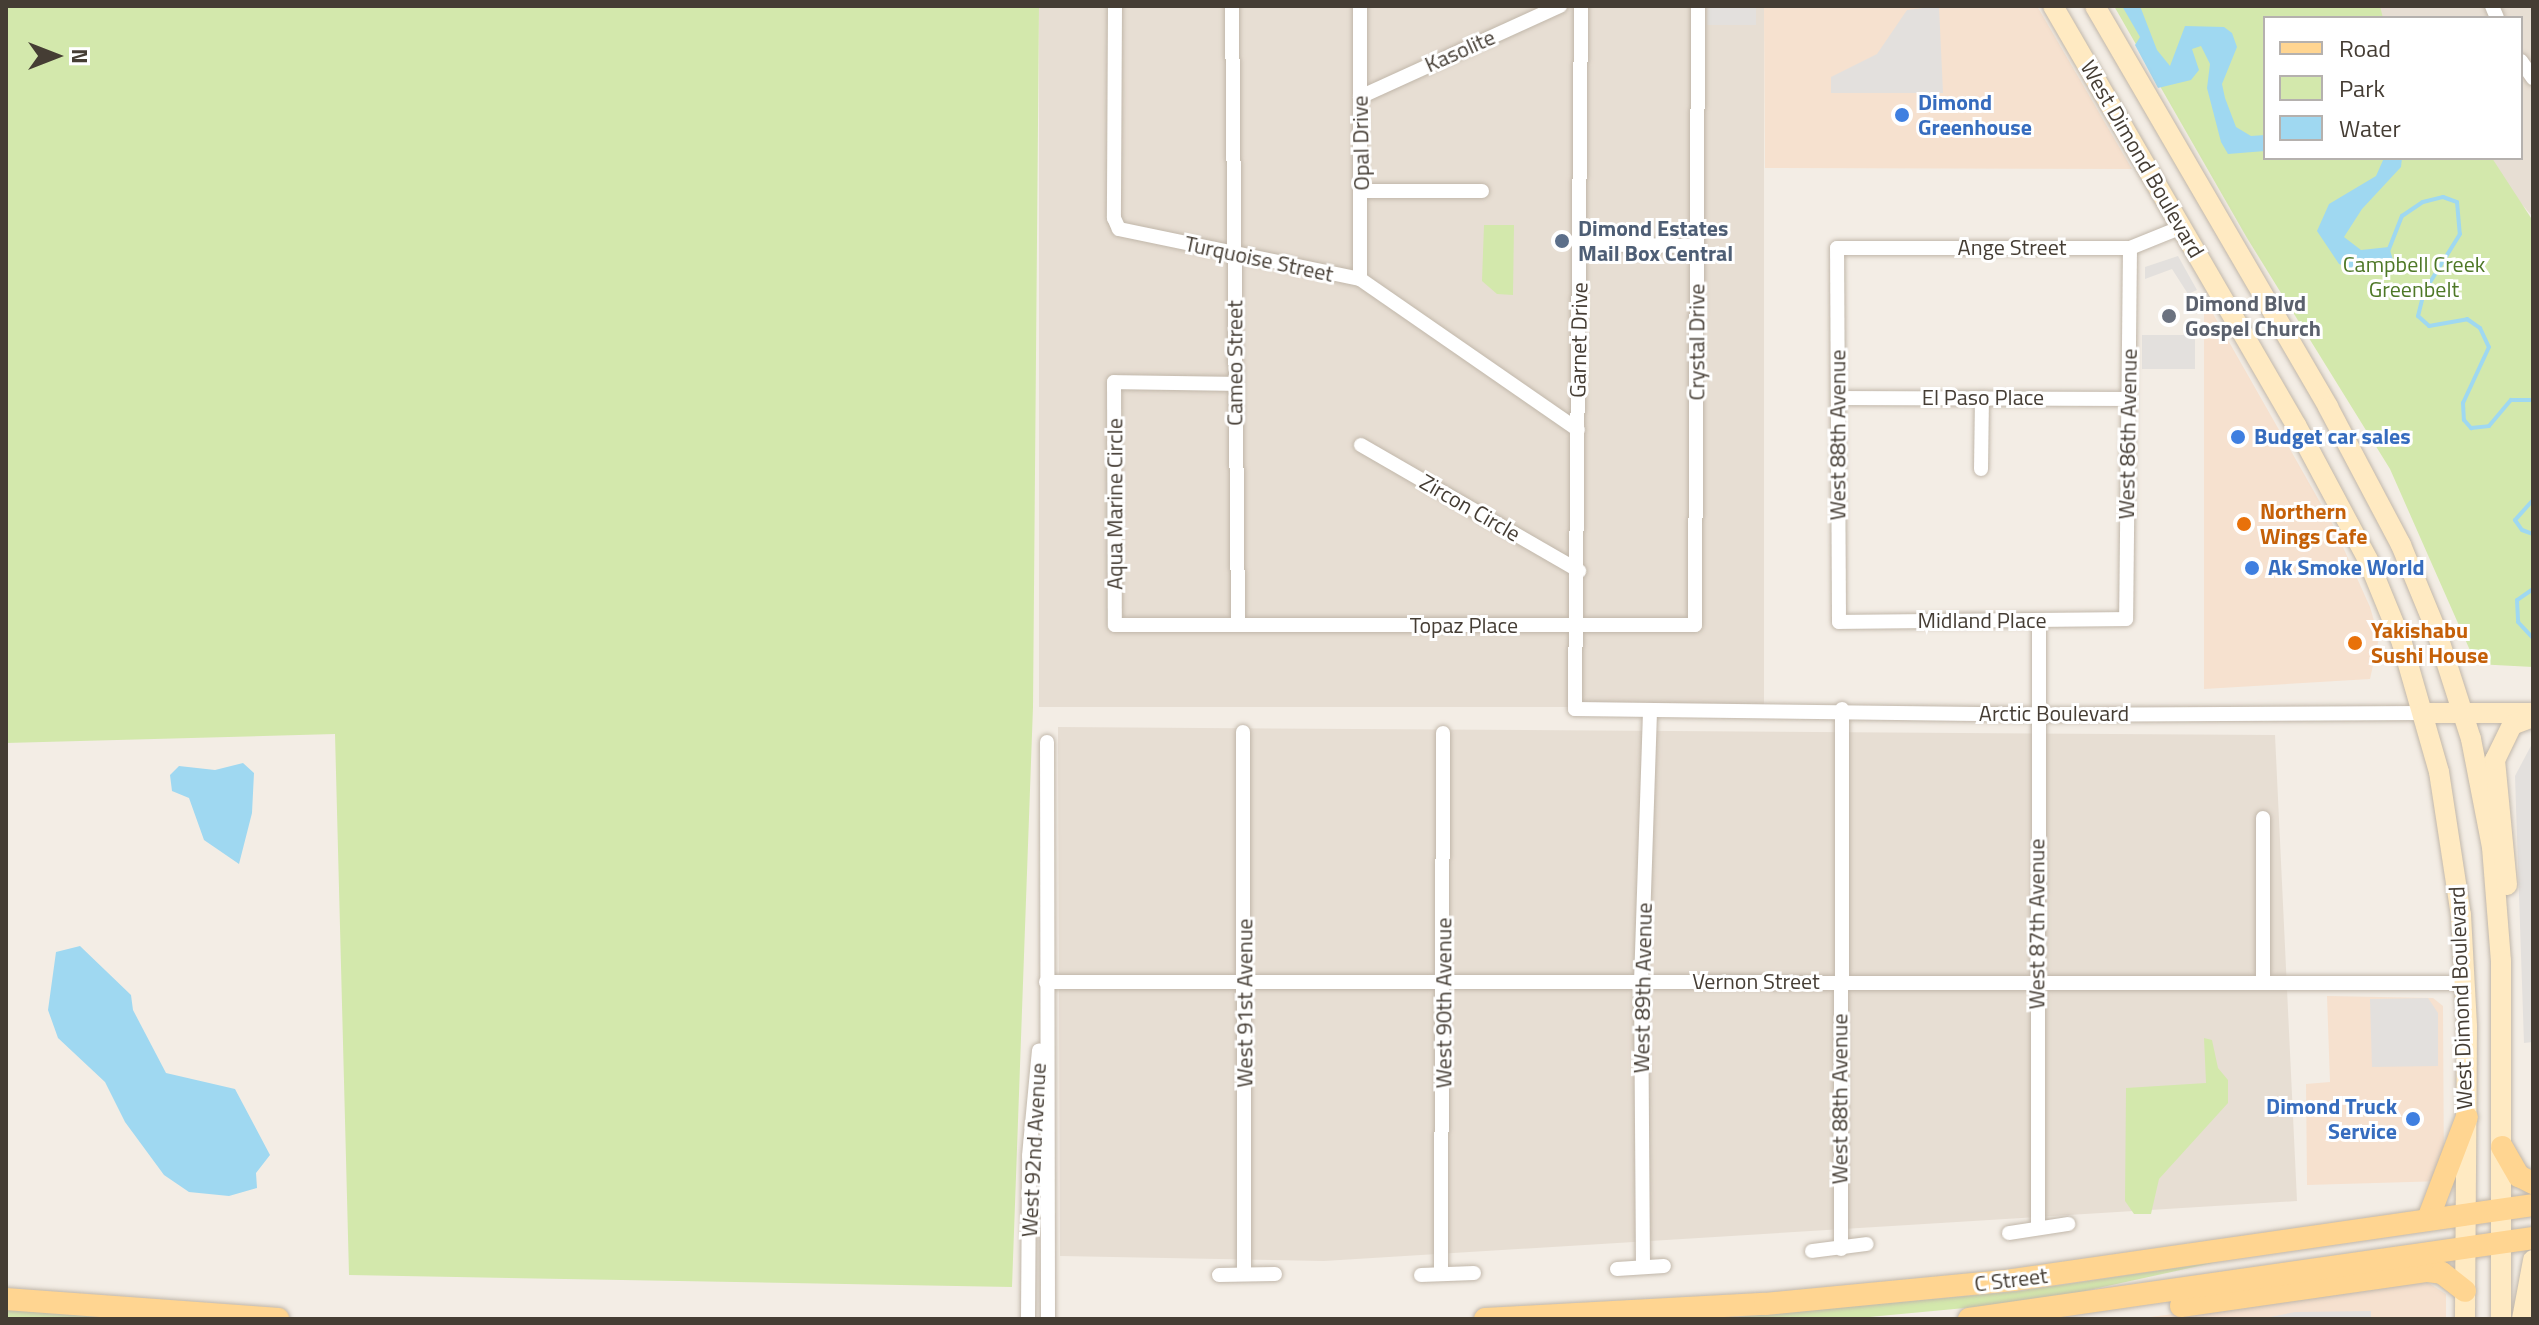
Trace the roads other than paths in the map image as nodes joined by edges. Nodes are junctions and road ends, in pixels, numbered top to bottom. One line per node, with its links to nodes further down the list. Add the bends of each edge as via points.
1 (1115, 6): 17 (street, Turquoise Street, via 1114,218 1119,229)
2 (1232, 6): 17 (street, Cameo Street)
3 (1360, 6): 9 (street, Opal Drive)
4 (1560, 6): 9 (street, Kasolite)
5 (1581, 6): 13 (street, Garnet Drive)
6 (1698, 6): 14 (street, Crystal Drive)
7 (2053, 6): 12 (main road, West Dimond Boulevard)
8 (2095, 6): 37 (main road, West Dimond Boulevard, via 2328,407 2401,545)
9 (1360, 97): 10 (street, Opal Drive)
10 (1361, 191): 11 (street); 18 (street, Opal Drive)
11 (1482, 191)
12 (2182, 227): 16 (street, Ange Street); 36 (main road, West Dimond Boulevard, via 2368,560)
13 (1581, 244): 14 (street); 23 (street, Garnet Drive)
14 (1697, 246): 32 (street, Crystal Drive, via 1697,620)
15 (1837, 248): 16 (street, Ange Street); 20 (street, West 88th Avenue)
16 (2130, 248): 22 (street, West 86th Avenue)
17 (1235, 253): 18 (street, Turquoise Street); 19 (street, Cameo Street)
18 (1360, 279): 23 (street, Turquoise Street)
19 (1235, 384): 30 (street, Cameo Street); 30 (street, Aqua Marine Circle, via 1114,382 1115,625)
20 (1838, 398): 21 (street, El Paso Place); 29 (street, West 88th Avenue)
21 (1982, 398): 22 (street, El Paso Place); 25 (street)
22 (2128, 399): 27 (street, West 86th Avenue)
23 (1578, 430): 26 (street, Garnet Drive)
24 (1361, 445): 26 (street, Zircon Circle)
25 (1981, 469)
26 (1579, 571): 31 (street, Garnet Drive)
27 (2126, 619): 28 (street, Midland Place)
28 (2039, 620): 29 (street, Midland Place); 38 (street, West 87th Avenue)
29 (1839, 622)
30 (1238, 625): 31 (street, Topaz Place)
31 (1576, 626): 32 (street, Topaz Place); 33 (street, Garnet Drive)
32 (1690, 626)
33 (1575, 709): 35 (street, Arctic Boulevard)
34 (1842, 709): 35 (street, Arctic Boulevard); 38 (street, Arctic Boulevard); 50 (street, West 88th Avenue)
35 (1650, 710): 51 (street, West 89th Avenue)
36 (2424, 713): 37 (main road, Arctic Boulevard); 38 (street, Arctic Boulevard); 52 (main road, West Dimond Boulevard, via 2451,838)
37 (2463, 713): 39 (main road, Arctic Boulevard); 44 (main road, West Dimond Boulevard, via 2492,847)
38 (2038, 715): 48 (street, West 87th Avenue)
39 (2533, 715): 44 (main road, via 2512,725 2495,760 2507,859)
40 (1243, 732): 47 (street, West 91st Avenue)
41 (1443, 733): 45 (street, West 90th Avenue)
42 (1047, 742): 49 (street, West 92nd Avenue)
43 (2263, 818): 46 (street)
44 (2501, 961): 54 (main road, West Dimond Boulevard)
45 (1446, 978): 47 (street, Vernon Street); 51 (street, Vernon Street); 73 (street, West 90th Avenue)
46 (2263, 980): 48 (street, Vernon Street); 52 (street, Vernon Street)
47 (1245, 981): 49 (street, Vernon Street); 75 (street, West 91st Avenue)
48 (2037, 981): 50 (street, Vernon Street); 61 (street, West 87th Avenue)
49 (1046, 982): 83 (street, West 92nd Avenue, via 1029,1156); 84 (street, West 92nd Avenue)
50 (1839, 982): 51 (street, Vernon Street); 67 (street, West 88th Avenue)
51 (1641, 983): 71 (street, West 89th Avenue)
52 (2466, 983): 53 (main road, West Dimond Boulevard)
53 (2467, 1117): 58 (main road, West Dimond Boulevard); 59 (main road)
54 (2502, 1147): 55 (main road, via 2519,1176); 57 (main road, West Dimond Boulevard)
55 (2533, 1183)
56 (2533, 1205): 57 (main road, C Street)
57 (2502, 1208): 58 (main road, C Street); 64 (main road, West Dimond Boulevard)
58 (2466, 1214): 59 (main road, C Street); 66 (main road, West Dimond Boulevard)
59 (2428, 1219): 85 (main road, C Street, via 2115,1268 1912,1291)
60 (2068, 1224): 61 (street)
61 (2038, 1228): 62 (street)
62 (2009, 1233)
63 (2533, 1238): 64 (main road, C Street)
64 (2502, 1242): 66 (main road, C Street); 88 (main road, West Dimond Boulevard)
65 (1867, 1244): 67 (street)
66 (2466, 1247): 79 (main road, West Dimond Boulevard); 81 (main road, C Street)
67 (1841, 1249): 68 (street)
68 (1812, 1251)
69 (2533, 1260): 89 (main road)
70 (1664, 1266): 71 (street)
71 (1643, 1267): 72 (street)
72 (1617, 1269)
73 (1441, 1273): 74 (street); 78 (street)
74 (1474, 1273)
75 (1244, 1274): 76 (street); 77 (street)
76 (1275, 1274)
77 (1219, 1275)
78 (1421, 1275)
79 (2465, 1291): 81 (main road, via 2442,1273 2428,1271 2162,1308); 87 (main road, West Dimond Boulevard)
80 (6, 1299): 82 (main road)
81 (2064, 1307): 86 (main road, C Street)
82 (278, 1319)
83 (1028, 1319)
84 (1048, 1319)
85 (1485, 1319)
86 (1969, 1319)
87 (2465, 1319)
88 (2501, 1319)
89 (2522, 1319)

